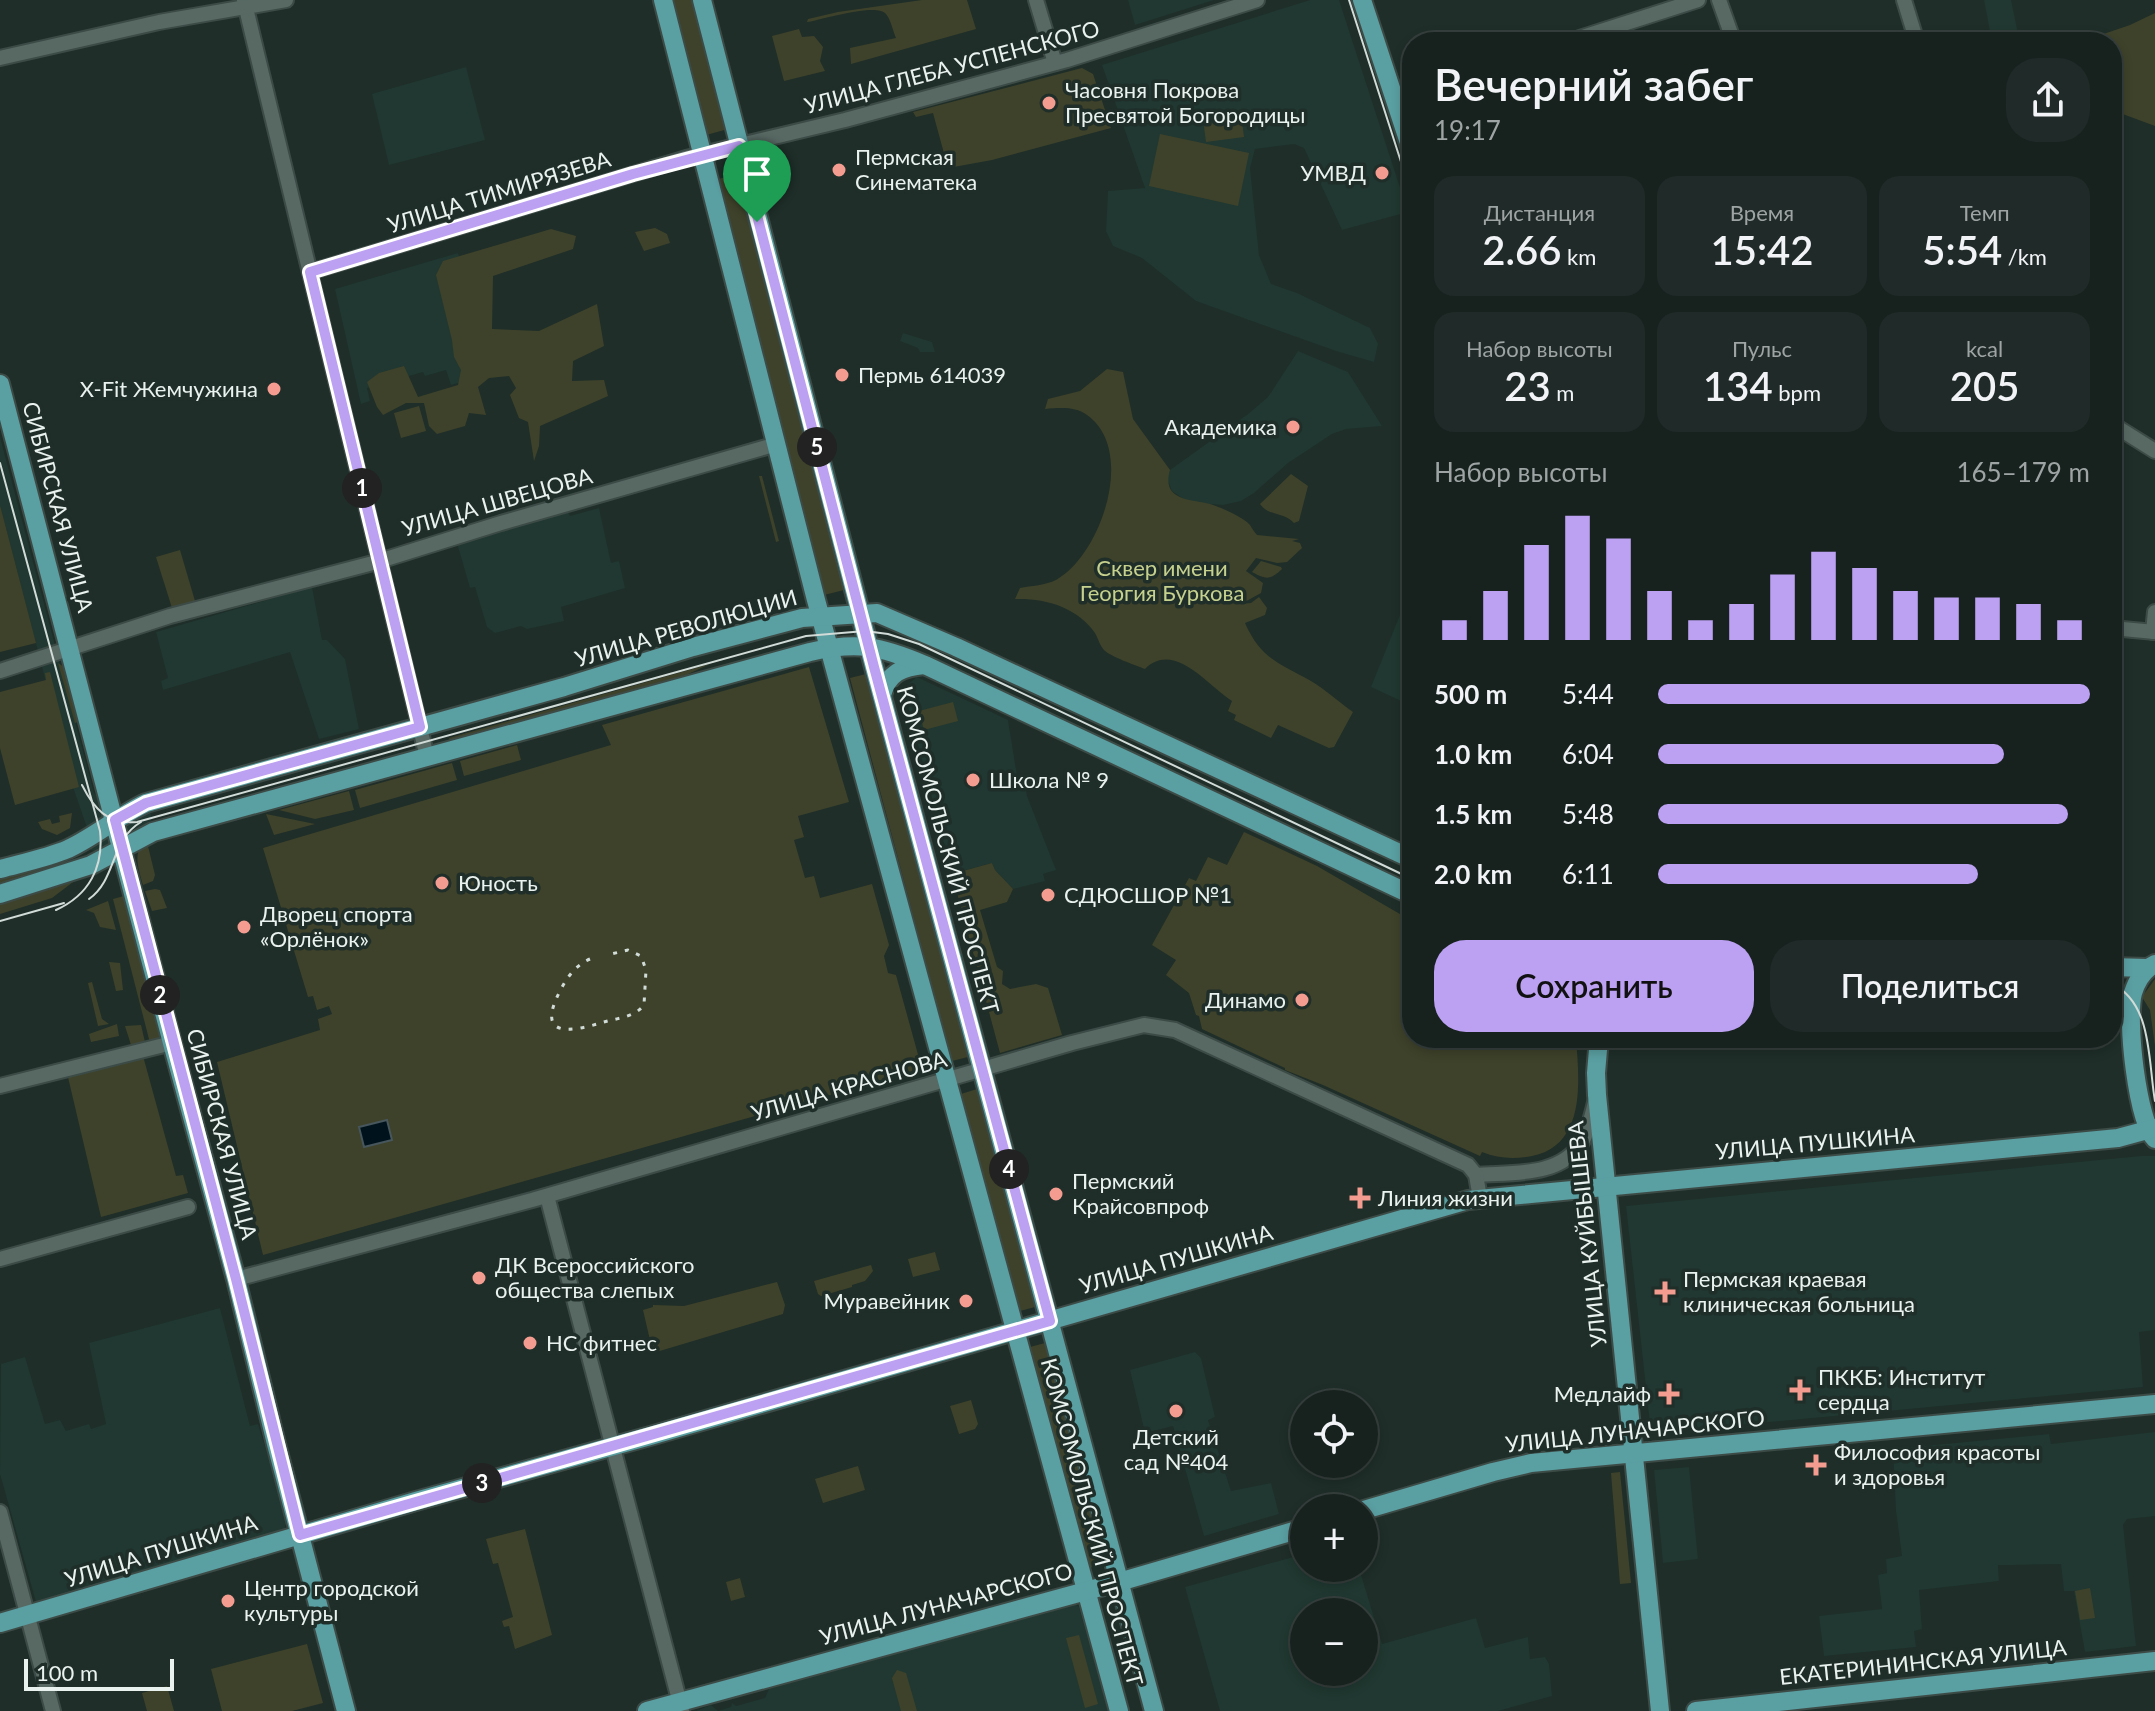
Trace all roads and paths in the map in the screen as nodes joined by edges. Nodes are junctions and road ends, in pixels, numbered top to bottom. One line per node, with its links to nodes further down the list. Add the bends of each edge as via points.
1 (286, 0): 10 (street)
2 (663, 0): 20 (main road, КОМСОМОЛЬСКИЙ ПРОСПЕКТ)
3 (702, 0): 19 (main road, КОМСОМОЛЬСКИЙ ПРОСПЕКТ)
4 (1036, 0): 15 (street)
5 (1257, 0): 15 (street, УЛИЦА ГЛЕБА УСПЕНСКОГО)
6 (1362, 0): 17 (main road)
7 (1698, 0): 11 (street)
8 (1719, 0): 12 (street)
9 (1904, 0): 13 (street)
10 (244, 3): 14 (street); 21 (street)
11 (1598, 32)
12 (1730, 32)
13 (1914, 32)
14 (0, 58)
15 (1055, 63): 19 (street, УЛИЦА ГЛЕБА УСПЕНСКОГО)
16 (1402, 94): 17 (street)
17 (1393, 96): 18 (main road)
18 (1402, 123)
19 (739, 146): 20 (street, УЛИЦА ГЛЕБА УСПЕНСКОГО); 28 (main road, КОМСОМОЛЬСКИЙ ПРОСПЕКТ)
20 (702, 155): 21 (street, УЛИЦА ТИМИРЯЗЕВА); 24 (main road, КОМСОМОЛЬСКИЙ ПРОСПЕКТ)
21 (310, 272): 26 (street)
22 (0, 384): 34 (main road, СИБИРСКАЯ УЛИЦА)
23 (2122, 430): 25 (street)
24 (777, 444): 26 (street, УЛИЦА ШВЕЦОВА); 29 (main road, КОМСОМОЛЬСКИЙ ПРОСПЕКТ)
25 (2155, 451)
26 (380, 561): 34 (street, УЛИЦА ШВЕЦОВА, via 170,616); 38 (street)
27 (2155, 612): 31 (street)
28 (860, 615): 29 (main road, УЛИЦА РЕВОЛЮЦИИ); 32 (main road, КОМСОМОЛЬСКИЙ ПРОСПЕКТ); 42 (main road, УЛИЦА РЕВОЛЮЦИИ, via 877,613 956,647)
29 (820, 617): 33 (main road, КОМСОМОЛЬСКИЙ ПРОСПЕКТ); 38 (main road, УЛИЦА РЕВОЛЮЦИИ, via 693,647)
30 (2122, 629): 31 (street)
31 (2154, 632)
32 (868, 645): 33 (main road); 35 (main road); 37 (main road, КОМСОМОЛЬСКИЙ ПРОСПЕКТ)
33 (829, 648): 39 (main road); 51 (main road, КОМСОМОЛЬСКИЙ ПРОСПЕКТ)
34 (71, 649): 36 (street, УЛИЦА ШВЕЦОВА); 40 (main road, СИБИРСКАЯ УЛИЦА)
35 (925, 665): 37 (main road, via 894,673); 44 (main road)
36 (0, 671)
37 (882, 695): 50 (main road, КОМСОМОЛЬСКИЙ ПРОСПЕКТ)
38 (420, 727): 39 (street); 40 (main road, УЛИЦА РЕВОЛЮЦИИ, via 146,803)
39 (427, 757): 41 (main road, via 153,832)
40 (115, 820): 41 (main road, СИБИРСКАЯ УЛИЦА); 43 (main road, УЛИЦА РЕВОЛЮЦИИ, via 66,850)
41 (122, 846): 45 (main road, via 91,865); 48 (main road, СИБИРСКАЯ УЛИЦА)
42 (1402, 854)
43 (0, 869)
44 (1402, 890)
45 (0, 894)
46 (2151, 966): 47 (main road); 53 (main road, via 2132,997)
47 (2122, 967)
48 (172, 1043): 52 (street); 63 (main road, СИБИРСКАЯ УЛИЦА)
49 (1598, 1048): 54 (main road, УЛИЦА КУЙБЫШЕВА)
50 (982, 1070): 51 (street, УЛИЦА КРАСНОВА); 57 (street, УЛИЦА КРАСНОВА, via 1129,1028 1157,1026 1347,1108 1468,1165); 64 (main road, КОМСОМОЛЬСКИЙ ПРОСПЕКТ)
51 (947, 1080): 59 (street, УЛИЦА КРАСНОВА); 65 (main road, КОМСОМОЛЬСКИЙ ПРОСПЕКТ)
52 (0, 1086)
53 (2137, 1086): 55 (main road); 56 (main road)
54 (1597, 1095): 57 (street, via 1583,1141 1562,1162 1521,1173); 58 (main road, УЛИЦА КУЙБЫШЕВА)
55 (2155, 1105)
56 (2153, 1133): 58 (main road, УЛИЦА ПУШКИНА)
57 (1476, 1175): 60 (street)
58 (1607, 1186): 60 (main road, УЛИЦА ПУШКИНА); 68 (main road, УЛИЦА КУЙБЫШЕВА)
59 (547, 1196): 63 (street, УЛИЦА КРАСНОВА); 67 (street)
60 (1480, 1198): 64 (main road, УЛИЦА ПУШКИНА)
61 (188, 1207): 62 (street)
62 (0, 1259)
63 (236, 1279): 72 (main road, СИБИРСКАЯ УЛИЦА)
64 (1050, 1321): 65 (main road, УЛИЦА ПУШКИНА); 73 (main road, КОМСОМОЛЬСКИЙ ПРОСПЕКТ)
65 (1015, 1330): 67 (main road, УЛИЦА ПУШКИНА); 74 (main road, КОМСОМОЛЬСКИЙ ПРОСПЕКТ)
66 (2155, 1404): 68 (main road, УЛИЦА ЛУНАЧАРСКОГО)
67 (612, 1447): 72 (main road, УЛИЦА ПУШКИНА); 78 (street)
68 (1633, 1453): 69 (main road, УЛИЦА ЛУНАЧАРСКОГО, via 1513,1467); 84 (main road, УЛИЦА КУЙБЫШЕВА)
69 (1378, 1506)
70 (0, 1512): 75 (street)
71 (1290, 1532): 73 (main road, УЛИЦА ЛУНАЧАРСКОГО)
72 (300, 1535): 75 (main road, УЛИЦА ПУШКИНА); 80 (main road, СИБИРСКАЯ УЛИЦА)
73 (1119, 1582): 74 (main road, УЛИЦА ЛУНАЧАРСКОГО); 83 (main road, КОМСОМОЛЬСКИЙ ПРОСПЕКТ)
74 (1087, 1591): 78 (main road, УЛИЦА ЛУНАЧАРСКОГО); 82 (main road, КОМСОМОЛЬСКИЙ ПРОСПЕКТ)
75 (28, 1616): 76 (main road, УЛИЦА ПУШКИНА); 79 (street)
76 (0, 1623)
77 (2155, 1661): 85 (main road, ЕКАТЕРИНИНСКАЯ УЛИЦА)
78 (681, 1706): 81 (main road, УЛИЦА ЛУНАЧАРСКОГО)
79 (53, 1711)
80 (346, 1711)
81 (647, 1711)
82 (1119, 1711)
83 (1154, 1711)
84 (1660, 1711)
85 (1696, 1711)

